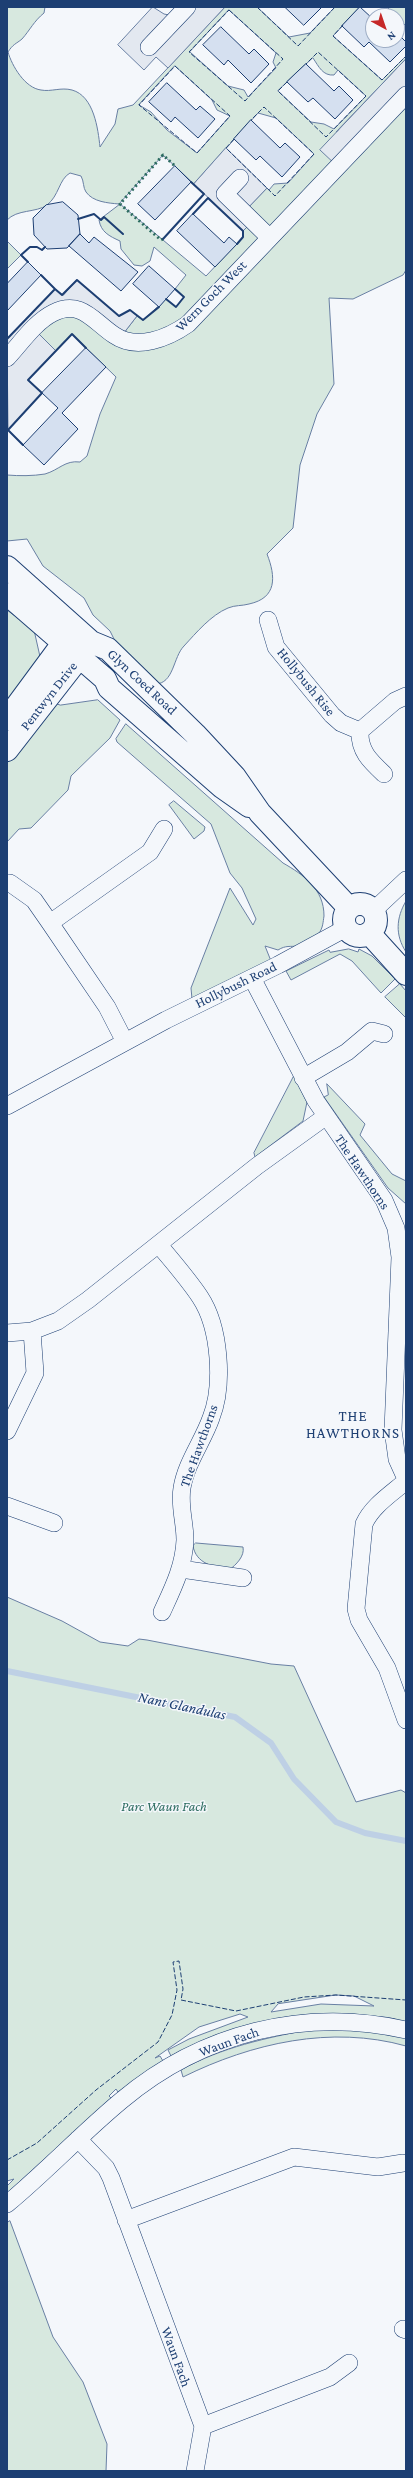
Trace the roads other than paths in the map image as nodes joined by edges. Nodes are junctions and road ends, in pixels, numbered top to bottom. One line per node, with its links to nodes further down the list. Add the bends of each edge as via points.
1 (188, 7): 2 (street)
2 (149, 47)
3 (406, 95): 5 (street, Wern Goch West)
4 (240, 178): 5 (street, via 225,194)
5 (269, 237): 6 (street, Wern Goch West, via 188,324 166,338 139,342 120,338 84,311 73,308 53,313 45,319)
6 (7, 358)
7 (7, 567): 10 (street, Glyn Coed Road)
8 (7, 594): 10 (street, Glyn Coed Road)
9 (268, 620): 16 (street, Hollybush Rise, via 276,647 332,715 341,723)
10 (69, 635): 11 (street, Glyn Coed Road); 15 (street, Pentwyn Drive)
11 (85, 649): 12 (street, Pentwyn Drive); 13 (street, Glyn Coed Road); 19 (street, Glyn Coed Road, via 108,649 160,697 235,778)
12 (58, 685): 13 (street, Glyn Coed Road, via 73,682); 17 (street, Pentwyn Drive)
13 (109, 688): 19 (street, Glyn Coed Road, via 222,787)
14 (406, 696): 16 (street, via 395,701)
15 (7, 719)
16 (360, 731): 18 (street, via 364,753)
17 (7, 750)
18 (384, 774)
19 (260, 813): 24 (street, Glyn Coed Road)
20 (164, 828): 25 (street, via 150,852)
21 (406, 880): 23 (street)
22 (10, 882): 25 (street, via 34,900)
23 (372, 911): 24 (street, via 364,905); 26 (street, via 375,924)
24 (347, 918): 26 (street, Glyn Coed Road, via 354,935); 28 (street, Hollybush Road)
25 (50, 923): 30 (street, via 107,1006)
26 (370, 933): 27 (street)
27 (406, 974)
28 (252, 978): 30 (street, Hollybush Road); 31 (street, The Hawthorns)
29 (384, 1034): 31 (street, via 372,1031 347,1052)
30 (125, 1042): 32 (street, Hollybush Road)
31 (303, 1078): 33 (street, The Hawthorns)
32 (7, 1106)
33 (325, 1116): 34 (street, The Hawthorns); 35 (street, via 257,1166)
34 (401, 1226): 38 (street, The Hawthorns)
35 (159, 1245): 36 (street, via 58,1321); 43 (street, The Hawthorns, via 201,1298 215,1335 219,1366 217,1399 212,1416 182,1487 181,1504 185,1537)
36 (32, 1331): 37 (street); 39 (street, via 35,1373)
37 (7, 1333)
38 (400, 1364): 40 (street, The Hawthorns, via 393,1408 394,1445)
39 (7, 1431)
40 (406, 1480): 46 (street, The Hawthorns, via 372,1511 364,1524 356,1609 359,1620 387,1668)
41 (7, 1506): 42 (street)
42 (54, 1523)
43 (181, 1569): 44 (street); 45 (street, The Hawthorns)
44 (243, 1578)
45 (162, 1612)
46 (406, 1720)
47 (406, 2030): 48 (street, Waun Fach, via 362,2022 322,2021 290,2023 230,2039 205,2048 140,2086)
48 (78, 2140): 50 (street, Waun Fach); 51 (street, Waun Fach, via 106,2168)
49 (403, 2163): 51 (street, via 378,2167 294,2157)
50 (7, 2204)
51 (126, 2220): 53 (street, Waun Fach)
52 (349, 2363): 53 (street, via 330,2377)
53 (203, 2426): 54 (street)
54 (195, 2471)

